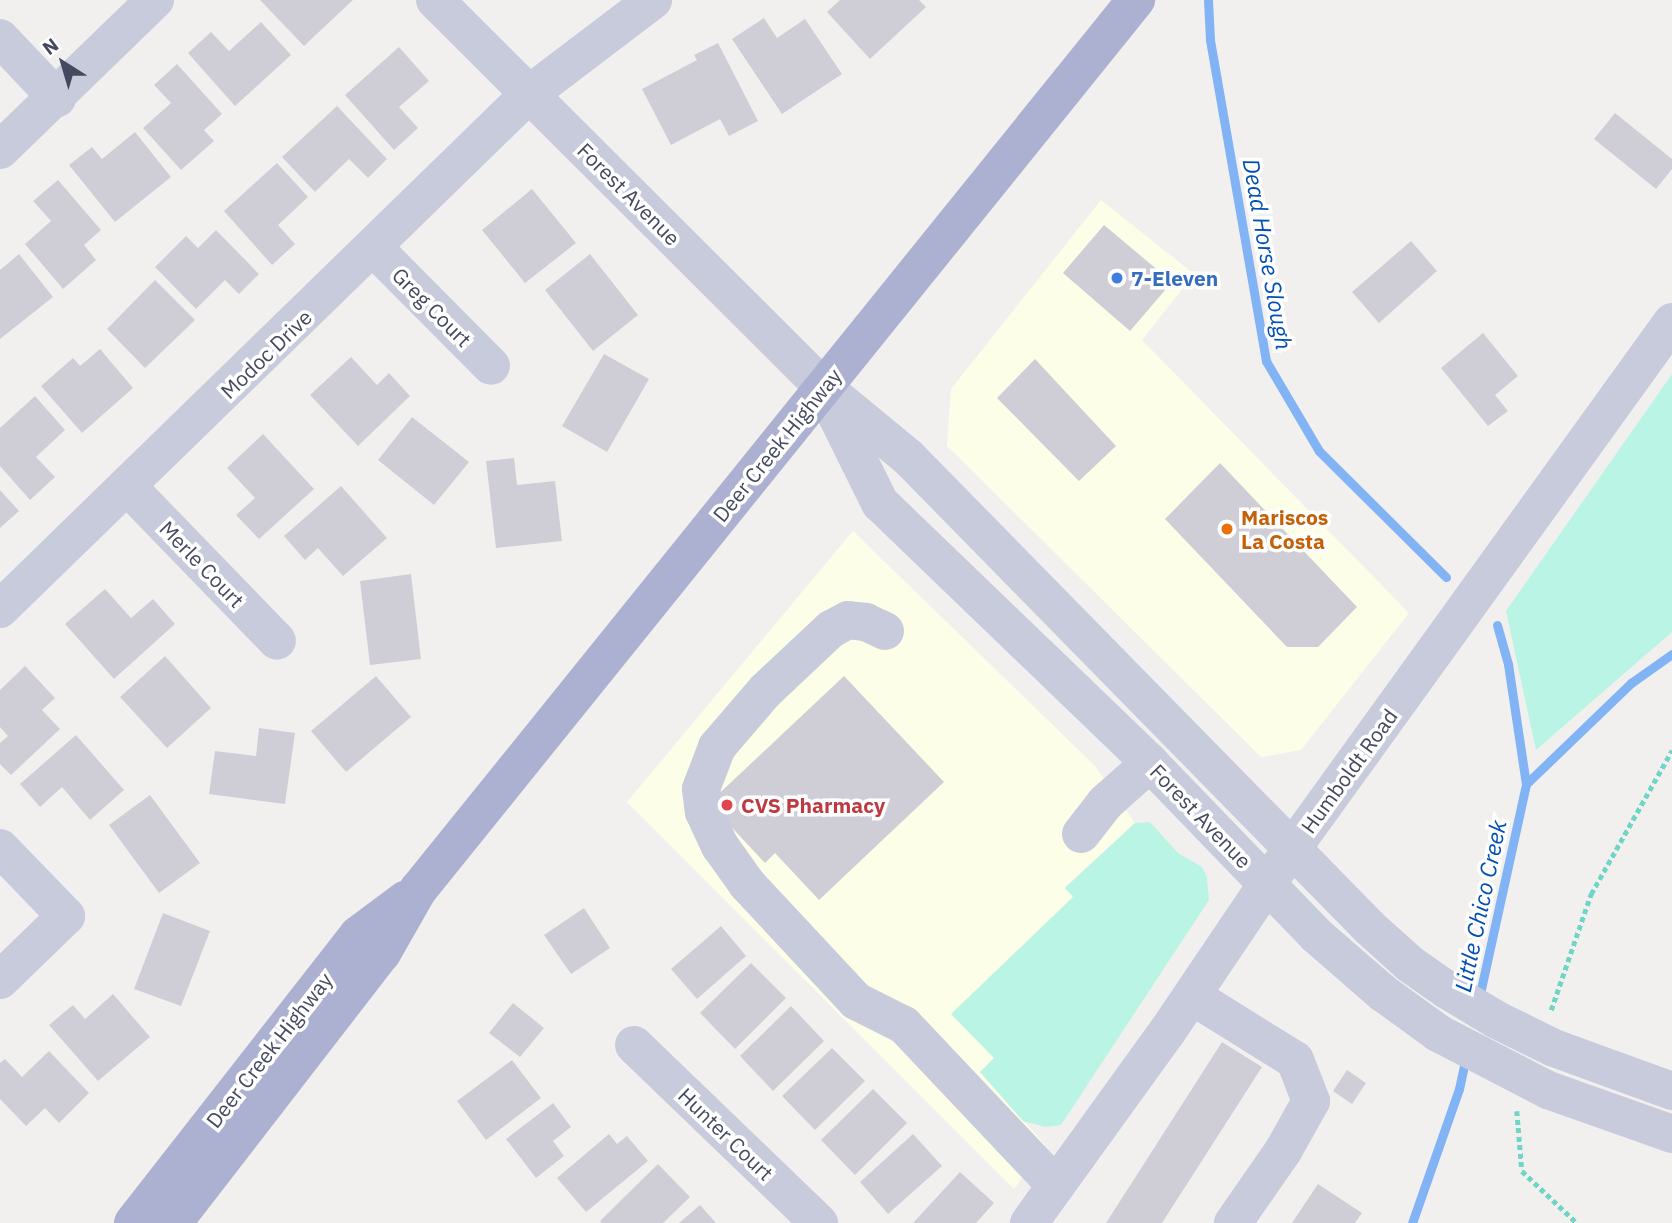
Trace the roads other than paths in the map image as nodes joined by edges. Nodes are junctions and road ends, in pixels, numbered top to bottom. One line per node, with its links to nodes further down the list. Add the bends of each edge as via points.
1 (155, 0): 7 (street)
2 (435, 0): 6 (street, Forest Avenue)
3 (653, 0): 6 (street, Modoc Drive)
4 (1136, 0): 12 (main road, Deer Creek Highway)
5 (0, 38): 7 (street)
6 (528, 95): 9 (street, Modoc Drive); 12 (street, Forest Avenue)
7 (57, 98): 8 (street)
8 (0, 150)
9 (374, 248): 11 (street, Greg Court); 13 (street, Modoc Drive)
10 (1672, 322): 20 (street, Humboldt Road)
11 (491, 366)
12 (823, 387): 17 (street, Forest Avenue, via 880,503); 20 (street, Forest Avenue, via 909,458); 22 (main road, Deer Creek Highway)
13 (128, 487): 14 (street, Modoc Drive); 16 (street, Merle Court)
14 (0, 609)
15 (885, 631): 28 (street, via 848,620 803,653 717,747 701,789 704,812 733,866 856,1000 904,1025)
16 (277, 641)
17 (1150, 763): 18 (street, via 1105,803); 21 (street, Forest Avenue)
18 (1082, 834)
19 (0, 848): 23 (street, via 66,916)
20 (1292, 850): 21 (street, Humboldt Road); 26 (street, Forest Avenue, bridge, via 1370,928 1447,990 1497,1020 1550,1036)
21 (1266, 885): 24 (street, Humboldt Road); 27 (street, Forest Avenue, bridge, via 1383,993 1534,1095)
22 (418, 890): 29 (main road, Deer Creek Highway, via 358,935); 30 (main road, Deer Creek Highway, via 382,953)
23 (0, 981)
24 (1192, 996): 28 (street, Humboldt Road); 33 (street, via 1295,1060 1311,1101)
25 (634, 1045): 31 (street, Hunter Court)
26 (1672, 1091)
27 (1672, 1134)
28 (1056, 1186): 32 (street, Humboldt Road)
29 (133, 1223)
30 (173, 1223)
31 (819, 1223)
32 (1029, 1223)
33 (1234, 1223)

